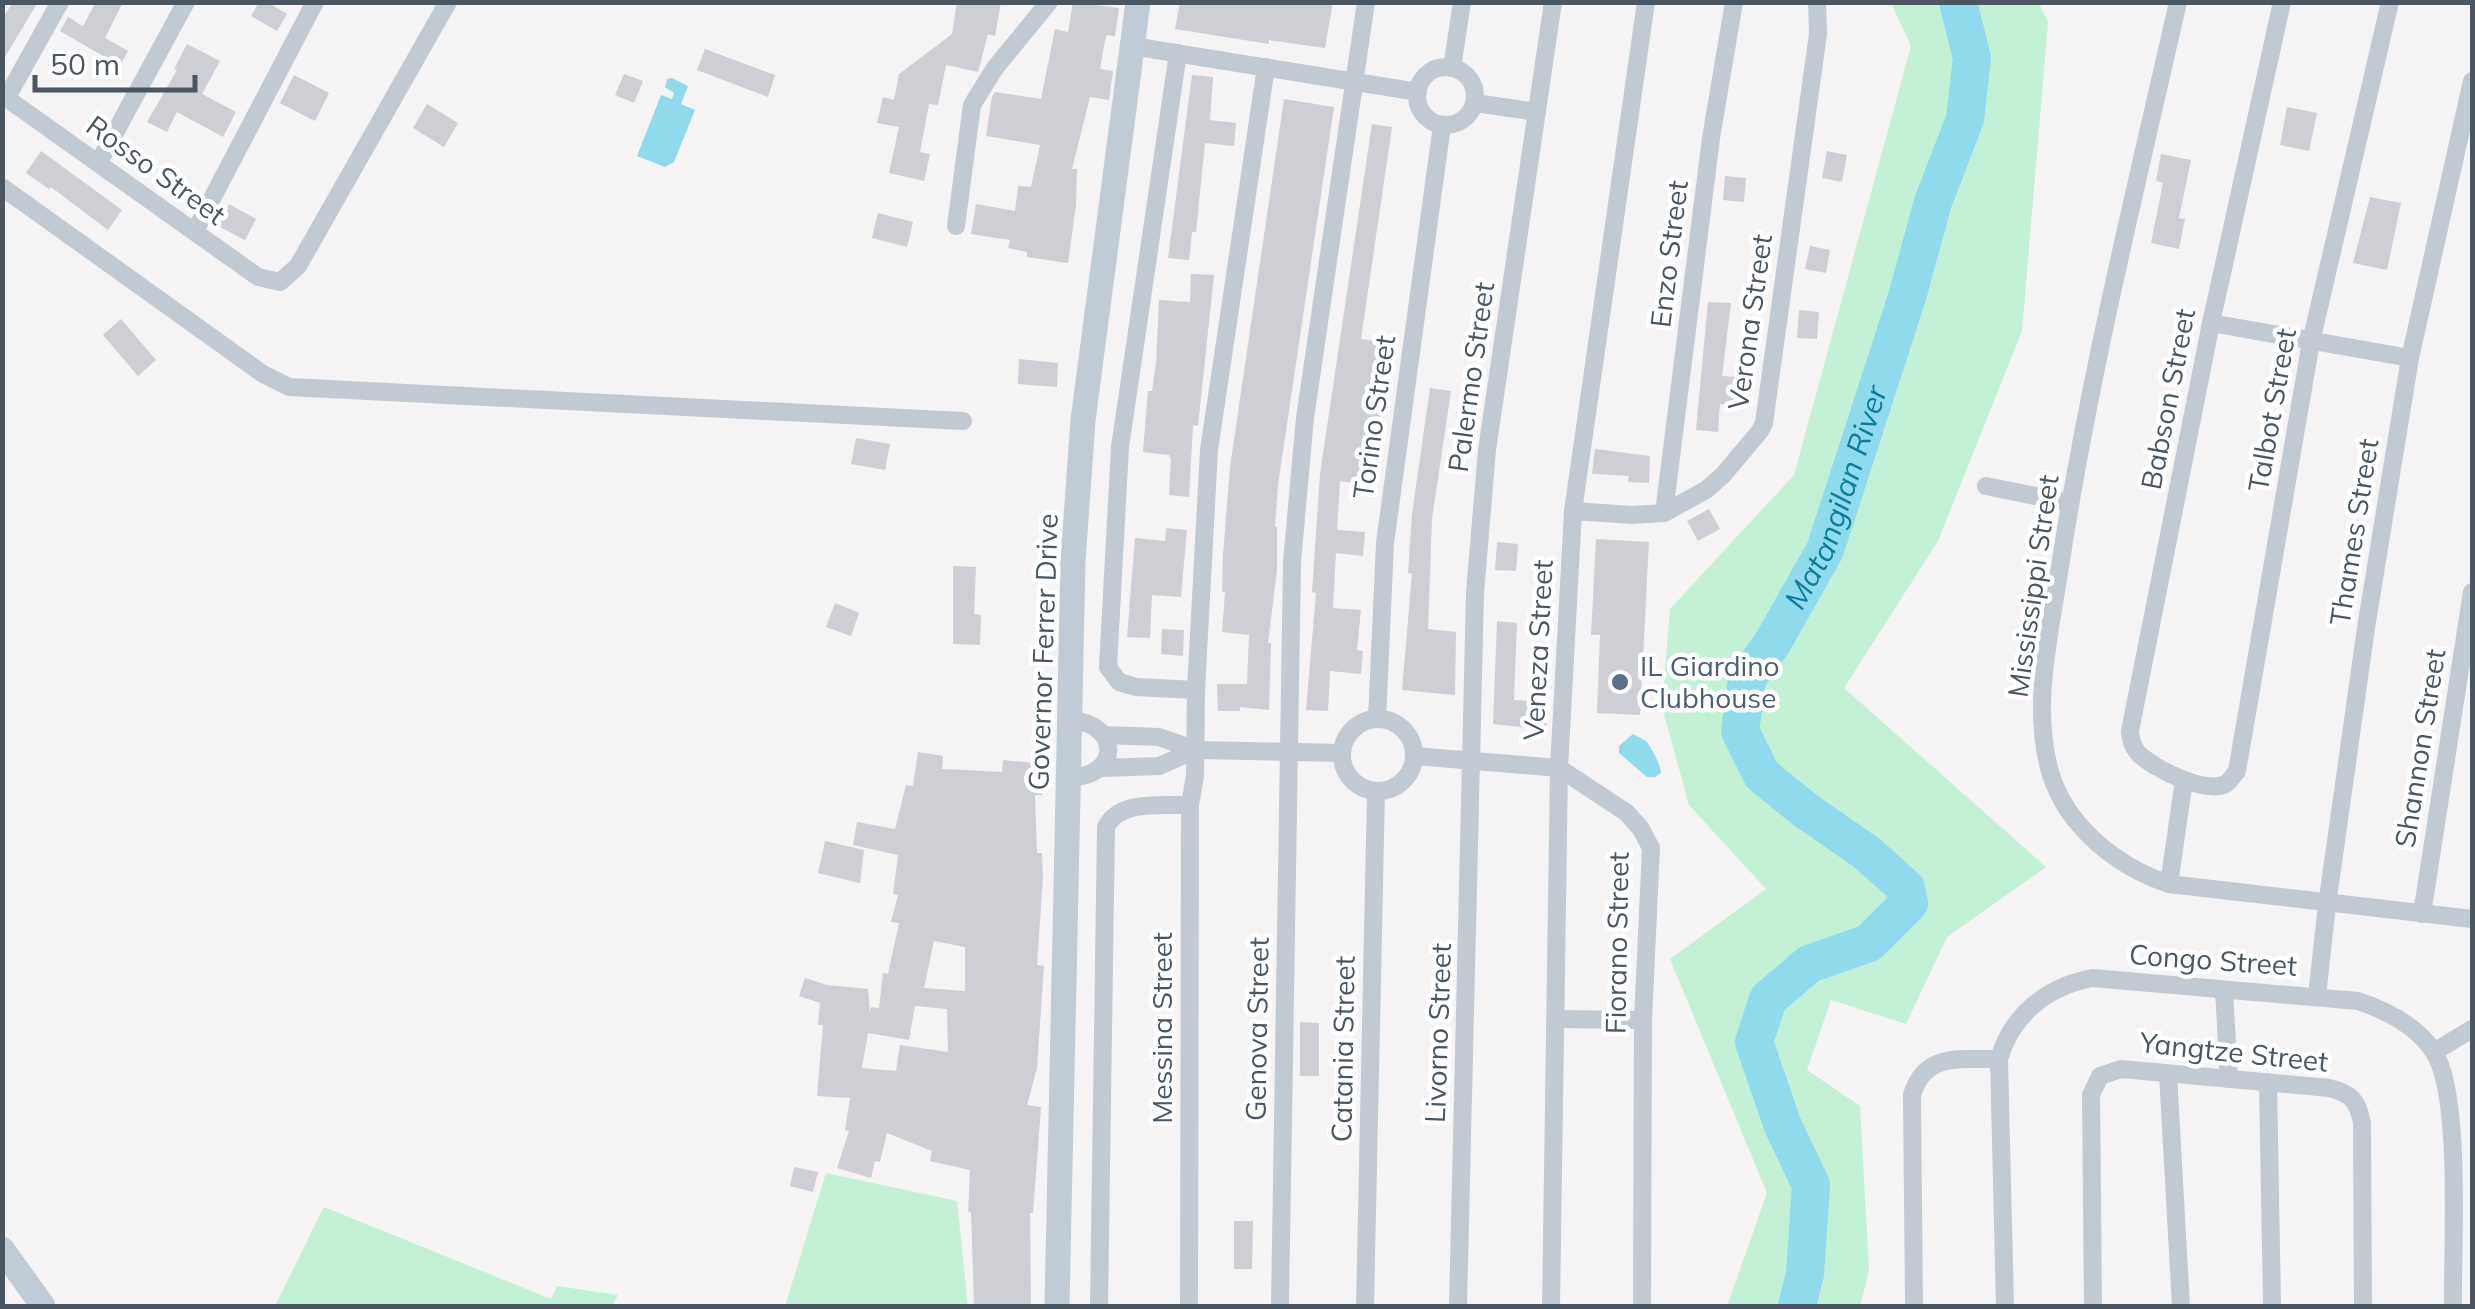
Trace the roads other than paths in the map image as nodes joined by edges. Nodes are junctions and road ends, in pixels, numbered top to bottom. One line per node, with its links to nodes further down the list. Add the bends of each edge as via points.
1 (60, 2): 23 (street)
2 (186, 2): 27 (street)
3 (315, 2): 31 (street)
4 (448, 2): 31 (street, Rosso Street, via 298,266 280,282 258,278)
5 (1049, 2): 30 (street, via 972,105)
6 (1138, 2): 16 (main road, Governor Ferrer Drive)
7 (1366, 2): 21 (street, Genova Street)
8 (1462, 2): 19 (street)
9 (1553, 2): 25 (street, Palermo Street)
10 (1646, 2): 38 (street, Veneza Street)
11 (1734, 2): 39 (street, Enzo Street)
12 (1817, 2): 39 (street, Verona Street, via 1764,422 1723,474)
13 (2178, 2): 37 (street, Mississippi Street)
14 (2282, 2): 32 (street, Babson Street)
15 (2390, 2): 33 (street, Talbot Street)
16 (1132, 46): 17 (street); 43 (main road, Governor Ferrer Drive, via 1083,420)
17 (1178, 54): 18 (street); 41 (street, via 1120,446 1108,668 1136,687)
18 (1266, 68): 21 (street); 41 (street, Messina Street, via 1209,450)
19 (1452, 68): 22 (street, via 1430,72); 24 (street, via 1470,80)
20 (2472, 81): 28 (street, Thames Street)
21 (1356, 82): 22 (street); 46 (street, Genova Street, via 1305,418 1292,562)
22 (1418, 92): 26 (street, via 1423,114)
23 (5, 96): 27 (street, Rosso Street)
24 (1474, 102): 25 (street); 26 (street, via 1459,122)
25 (1537, 112): 49 (street, Palermo Street, via 1487,450 1475,593)
26 (1442, 125): 42 (street, Torino Street, via 1385,543)
27 (99, 162): 31 (street, Rosso Street)
28 (2464, 163): 34 (street, Thames Street)
29 (2, 187): 35 (street, via 289,387)
30 (956, 226)
31 (195, 232)
32 (2211, 322): 33 (street); 53 (street, Babson Street, via 2130,731 2139,754)
33 (2312, 342): 34 (street); 53 (street, Talbot Street, via 2237,770 2215,788)
34 (2410, 358): 57 (street, Thames Street)
35 (963, 421)
36 (1986, 486): 37 (street)
37 (2070, 503): 56 (street, Mississippi Street, via 2042,684 2042,738 2052,778 2068,810 2098,843 2124,865)
38 (1573, 511): 39 (street, Verona Street); 51 (street, Veneza Street)
39 (1664, 513)
40 (2472, 592): 58 (street, Shannon Street)
41 (1196, 690): 45 (street, Messina Street)
42 (1377, 718): 47 (street, via 1352,729); 48 (street, via 1404,729)
43 (1071, 720): 44 (street, via 1090,721); 52 (main road, Governor Ferrer Drive)
44 (1105, 735): 45 (street, via 1159,737); 50 (street)
45 (1196, 750): 46 (street); 50 (street, via 1160,766); 55 (street, Messina Street)
46 (1289, 752): 47 (street); 75 (street, Genova Street)
47 (1341, 753): 54 (street, via 1350,780)
48 (1415, 756): 49 (street, Fiorano Street); 54 (street, via 1404,782)
49 (1472, 761): 51 (street, Fiorano Street); 77 (street, Livorno Street)
50 (1102, 768): 52 (street, via 1087,778)
51 (1559, 768): 62 (street, Veneza Street); 63 (street, Fiorano Street, via 1627,813 1651,848)
52 (1069, 778): 72 (main road, Governor Ferrer Drive)
53 (2184, 780): 56 (street)
54 (1376, 792): 76 (street, Catania Street)
55 (1190, 804): 73 (street, via 1126,808 1106,828); 74 (street, Messina Street)
56 (2169, 884): 57 (street, Mississippi Street)
57 (2326, 904): 58 (street, Mississippi Street); 61 (street, Thames Street)
58 (2422, 914): 59 (street, Mississippi Street)
59 (2472, 919)
60 (2224, 990): 61 (street, Congo Street); 66 (street, Congo Street, via 2092,978 2066,983 2030,1008); 68 (street)
61 (2317, 996): 65 (street, Congo Street, via 2386,1010)
62 (1556, 1019): 63 (street); 78 (street, Veneza Street)
63 (1643, 1020): 79 (street, Fiorano Street)
64 (2472, 1029): 65 (street)
65 (2434, 1052): 86 (street, via 2451,1119)
66 (1999, 1059): 80 (street, via 1931,1064 1916,1081); 81 (street)
67 (2168, 1074): 68 (street, Yangtze Street); 82 (street, Yangtze Street, via 2109,1070 2091,1095); 83 (street)
68 (2228, 1079): 69 (street, Yangtze Street)
69 (2268, 1082): 84 (street); 85 (street, Yangtze Street, via 2329,1088 2354,1099 2362,1123)
70 (2, 1249): 71 (main road)
71 (43, 1306)
72 (1057, 1306)
73 (1099, 1306)
74 (1189, 1306)
75 (1280, 1306)
76 (1365, 1306)
77 (1458, 1306)
78 (1551, 1306)
79 (1642, 1306)
80 (1914, 1306)
81 (2005, 1306)
82 (2093, 1306)
83 (2180, 1306)
84 (2272, 1306)
85 (2363, 1306)
86 (2453, 1306)

